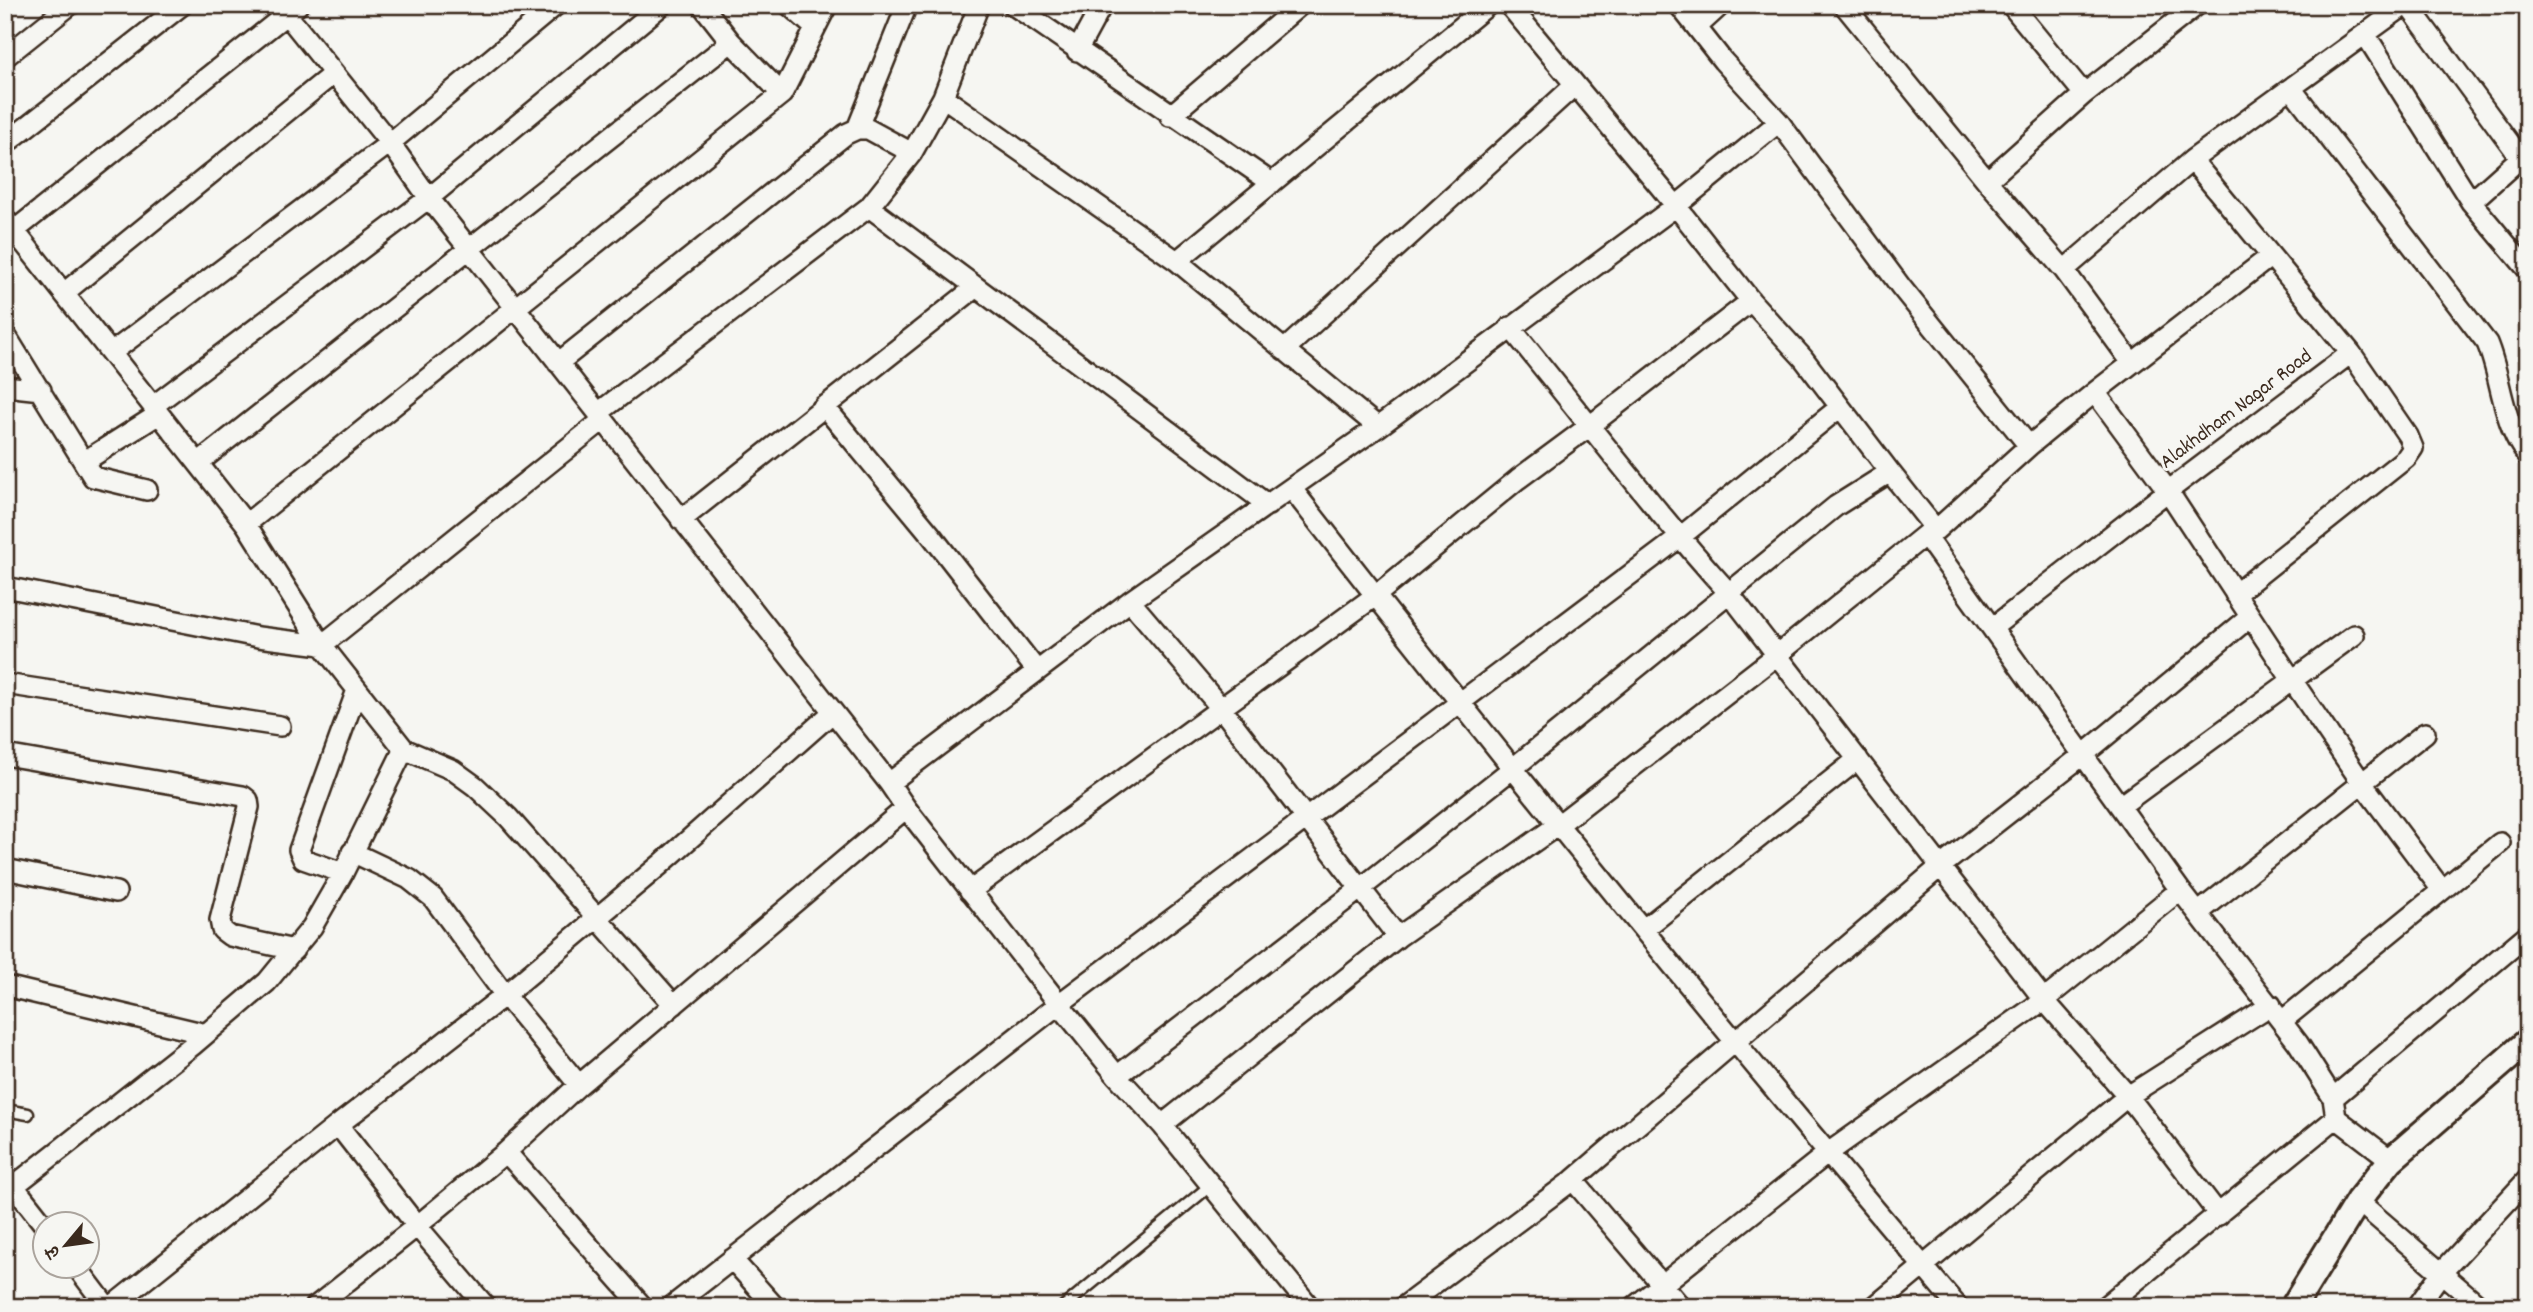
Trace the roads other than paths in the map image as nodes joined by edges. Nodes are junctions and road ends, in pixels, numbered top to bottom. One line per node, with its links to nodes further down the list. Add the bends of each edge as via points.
1 (70, 5): 27 (street)
2 (182, 5): 37 (street)
3 (556, 5): 38 (street)
4 (662, 5): 44 (street)
5 (702, 5): 25 (street)
6 (789, 5): 23 (street)
7 (827, 5): 23 (street)
8 (907, 5): 36 (street)
9 (979, 5): 33 (street)
10 (1013, 5): 26 (street)
11 (1101, 5): 26 (street)
12 (1300, 5): 34 (street)
13 (1488, 5): 43 (street)
14 (1509, 5): 29 (street)
15 (1679, 5): 22 (street)
16 (1721, 5): 22 (street)
17 (1844, 5): 42 (street)
18 (2011, 5): 32 (street)
19 (2197, 5): 32 (street)
20 (2406, 5): 24 (street); 40 (street)
21 (288, 8): 28 (street); 48 (street)
22 (1697, 27): 35 (street)
23 (815, 28): 31 (street)
24 (2365, 34): 30 (street); 45 (street)
25 (731, 42): 31 (street); 49 (street)
26 (1077, 51): 34 (street)
27 (5, 57)
28 (333, 74): 38 (street); 55 (street)
29 (1575, 85): 46 (street); 60 (street)
30 (2291, 88): 41 (street); 75 (street, via 2487,344 2514,434)
31 (782, 94): 57 (street)
32 (2084, 94): 42 (street)
33 (943, 97): 39 (street); 51 (street)
34 (1170, 116): 43 (street)
35 (1779, 122): 46 (street); 74 (street, via 1901,287)
36 (857, 128): 39 (street, via 869,129); 63 (street)
37 (5, 144)
38 (390, 144): 44 (street); 61 (street)
39 (912, 153): 47 (street)
40 (2524, 154): 45 (street)
41 (2192, 160): 50 (street); 52 (street)
42 (1987, 181): 52 (street)
43 (1272, 183): 51 (street)
44 (429, 198): 49 (street); 70 (street)
45 (2471, 201): 53 (street)
46 (1676, 206): 56 (street); 58 (street)
47 (869, 207): 54 (street); 71 (street)
48 (10, 225): 55 (street)
49 (470, 250): 57 (street); 77 (street)
50 (2271, 256): 62 (street); 64 (street)
51 (1177, 261): 60 (street)
52 (2064, 270): 64 (street)
53 (2528, 270)
54 (976, 288): 68 (street); 82 (street)
55 (64, 293): 61 (street)
56 (1751, 301): 69 (street, via 1803,358); 72 (street)
57 (514, 306): 63 (street); 84 (street)
58 (1510, 327): 72 (street); 73 (street)
59 (5, 334): 66 (street)
60 (1284, 350): 73 (street)
61 (111, 353): 70 (street)
62 (2351, 353): 81 (street, Alakhdham Nagar Road); 89 (street, via 2413,447 2406,458)
63 (558, 363): 71 (street)
64 (2132, 363): 67 (street)
65 (5, 386): 66 (street)
66 (41, 390): 76 (street)
67 (2095, 391): 74 (street); 81 (street, Alakhdham Nagar Road)
68 (824, 406): 83 (street); 97 (street)
69 (1839, 408): 78 (street); 86 (street)
70 (156, 410): 76 (street); 77 (street)
71 (600, 416): 83 (street); 95 (street)
72 (1591, 425): 86 (street); 90 (street)
73 (1378, 427): 79 (street)
74 (2029, 446): 85 (street)
75 (2528, 457)
76 (85, 461): 80 (street, via 93,477)
77 (198, 463): 84 (street)
78 (1890, 472): 85 (street); 88 (street, via 1836,506)
79 (1292, 489): 82 (street); 90 (street)
80 (147, 490)
81 (2168, 491): 89 (street); 93 (street)
82 (1268, 505): 91 (street)
83 (681, 520): 103 (street)
84 (246, 524): 95 (street)
85 (1931, 533): 93 (street); 96 (street)
86 (1679, 538): 88 (street); 101 (street)
87 (5, 587): 95 (street, via 258,637)
88 (1729, 593): 96 (street); 110 (street)
89 (2235, 594): 92 (street)
90 (1375, 596): 101 (street); 102 (street)
91 (1130, 601): 97 (street); 102 (street)
92 (2250, 617): 98 (street); 108 (street)
93 (1992, 628): 108 (street)
94 (2354, 635): 98 (street)
95 (322, 645): 100 (street)
96 (1777, 655): 109 (street); 116 (street)
97 (1037, 671): 111 (street)
98 (2292, 680): 112 (street); 113 (street)
99 (5, 684): 104 (street)
100 (356, 690): 106 (street); 121 (street, via 299,850 303,859)
101 (1458, 703): 110 (street); 115 (street)
102 (1221, 708): 115 (street); 126 (street)
103 (832, 713): 111 (street); 128 (street)
104 (280, 726)
105 (2425, 733): 112 (street)
106 (404, 749): 118 (street); 128 (street, via 453,769 475,786)
107 (5, 755): 132 (street, via 243,796 249,807 220,920 222,930 230,936)
108 (2083, 755): 113 (street); 119 (street)
109 (1858, 759): 119 (street); 129 (street)
110 (1512, 769): 116 (street); 122 (street)
111 (889, 783): 114 (street)
112 (2362, 783): 124 (street); 127 (street)
113 (2120, 806): 123 (street)
114 (906, 808): 126 (street); 136 (street)
115 (1307, 819): 122 (street); 137 (street)
116 (1558, 825): 129 (street); 131 (street)
117 (2500, 843): 124 (street)
118 (352, 852): 121 (street); 134 (street, via 410,879 433,898)
119 (1941, 866): 135 (street); 141 (street)
120 (5, 869): 125 (street)
121 (343, 873): 132 (street)
122 (1360, 890): 131 (street); 142 (street)
123 (2180, 890): 127 (street); 135 (street)
124 (2442, 890): 138 (street)
125 (116, 891)
126 (970, 891): 137 (street)
127 (2199, 914): 138 (street)
128 (597, 916): 134 (street); 136 (street)
129 (1644, 929): 141 (street)
130 (2528, 934): 145 (street)
131 (1398, 937): 149 (street)
132 (293, 950): 139 (street, via 267,982)
133 (5, 986): 139 (street)
134 (505, 995): 143 (street); 148 (street)
135 (2044, 1000): 144 (street); 151 (street)
136 (674, 1004): 143 (street)
137 (1059, 1004): 142 (street); 161 (street)
138 (2276, 1013): 144 (street); 145 (street)
139 (206, 1034): 156 (street)
140 (2528, 1041): 152 (street)
141 (1736, 1042): 151 (street); 154 (street)
142 (1117, 1076): 149 (street)
143 (579, 1085): 150 (street)
144 (2128, 1096): 159 (street); 162 (street)
145 (2334, 1108): 152 (street); 159 (street)
146 (5, 1110): 147 (lane)
147 (28, 1114)
148 (338, 1125): 160 (street); 166 (street)
149 (1162, 1125): 155 (street)
150 (506, 1152): 160 (street); 169 (street)
151 (1828, 1153): 162 (street); 165 (street)
152 (2391, 1160): 157 (street)
153 (2528, 1179): 163 (street)
154 (1573, 1180): 165 (street); 174 (street)
155 (1210, 1185): 172 (lane); 173 (street)
156 (9, 1189): 158 (street)
157 (2358, 1201): 163 (street); 180 (street)
158 (32, 1213)
159 (2218, 1215): 179 (street)
160 (417, 1226): 167 (street); 168 (street)
161 (732, 1259): 170 (street); 171 (street)
162 (1923, 1266): 177 (street); 178 (street)
163 (2441, 1273): 181 (street); 182 (street)
164 (87, 1280): 166 (street)
165 (1661, 1284): 175 (street); 176 (street)
166 (109, 1307)
167 (315, 1307)
168 (486, 1307)
169 (643, 1307)
170 (671, 1307)
171 (775, 1307)
172 (1063, 1307)
173 (1310, 1307)
174 (1403, 1307)
175 (1634, 1307)
176 (1681, 1307)
177 (1874, 1307)
178 (1958, 1307)
179 (2104, 1307)
180 (2293, 1307)
181 (2417, 1307)
182 (2481, 1307)

